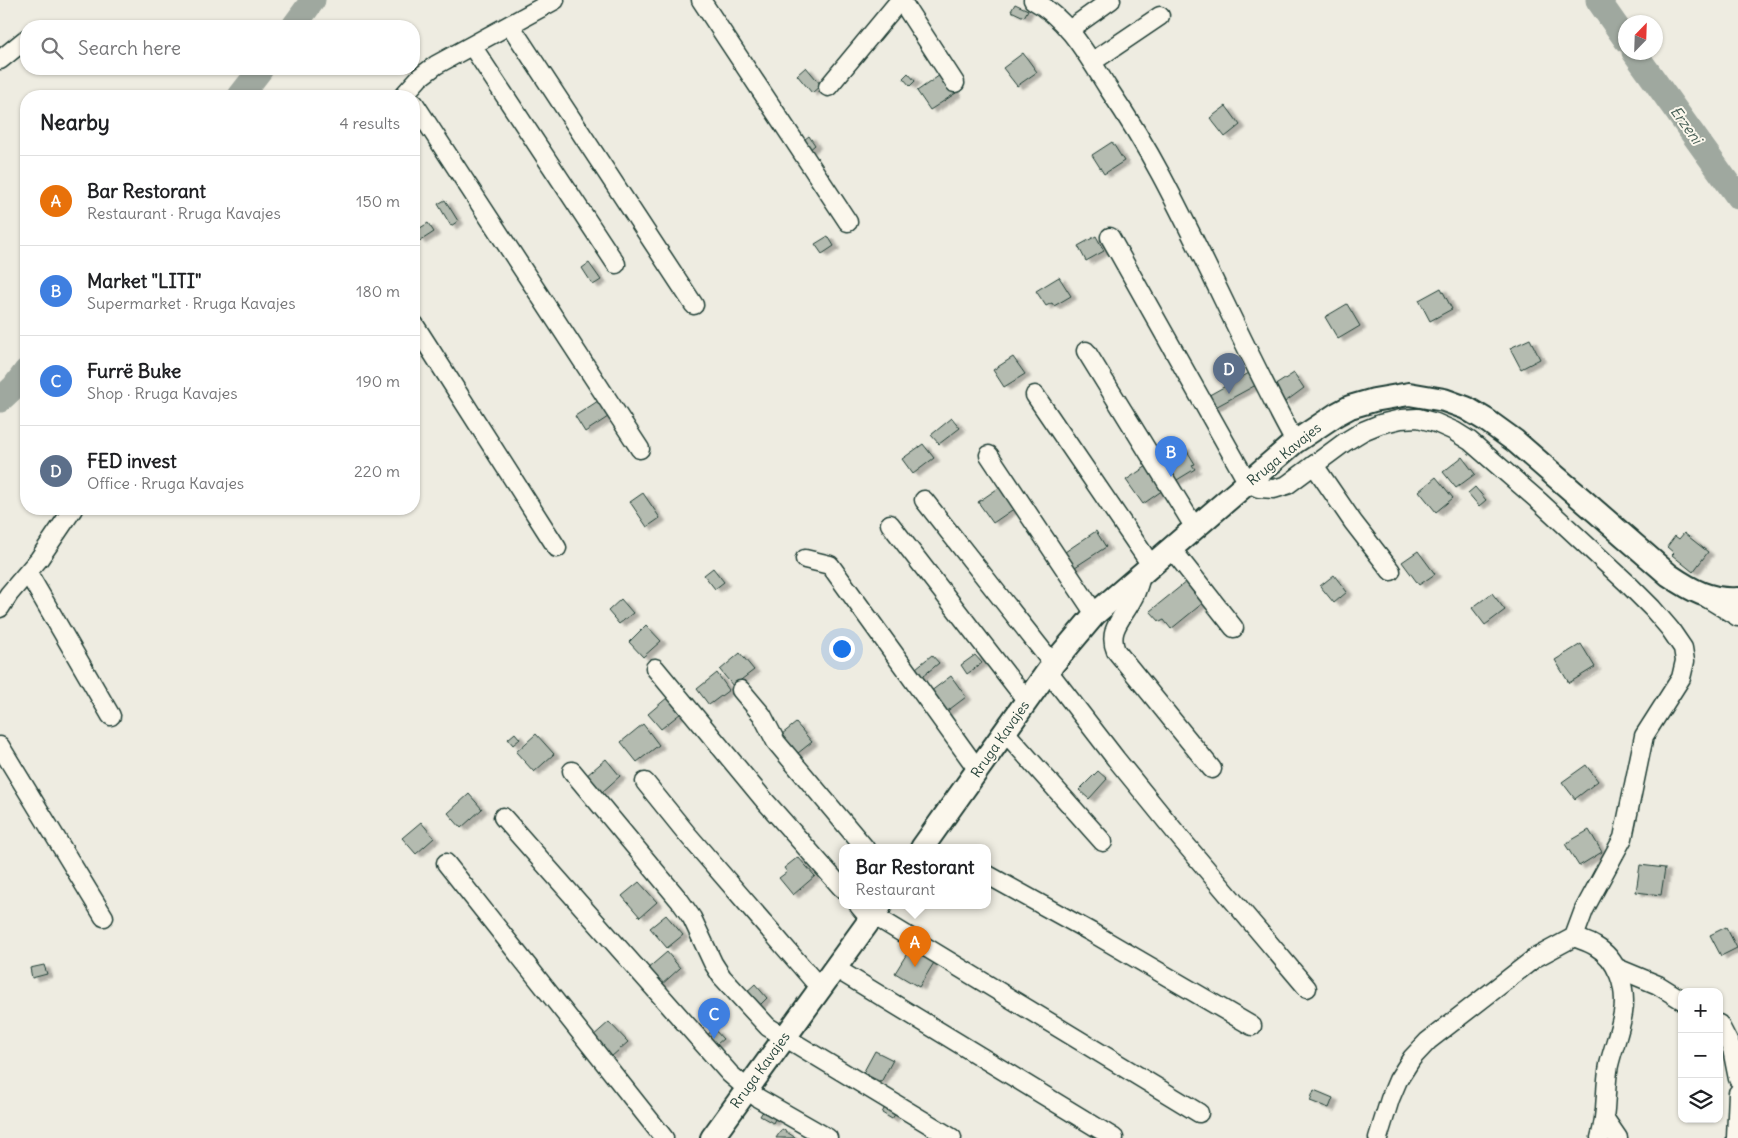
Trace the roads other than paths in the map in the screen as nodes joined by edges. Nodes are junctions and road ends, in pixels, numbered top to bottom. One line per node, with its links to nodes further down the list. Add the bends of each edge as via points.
1 (555, 0): 7 (street)
2 (701, 0): 17 (street)
3 (901, 0): 13 (street); 14 (street)
4 (1033, 0): 8 (street, via 1059,18)
5 (1111, 0): 8 (street)
6 (1160, 16): 12 (street)
7 (510, 26): 10 (street); 20 (street)
8 (1069, 30): 12 (street)
9 (20, 44): 11 (street)
10 (472, 46): 15 (street, via 436,65 420,77); 19 (street)
11 (0, 60)
12 (1092, 62): 24 (street, via 1162,176)
13 (955, 83)
14 (828, 88)
15 (412, 90)
16 (420, 115): 25 (street)
17 (848, 222)
18 (1110, 237): 28 (street)
19 (616, 264)
20 (694, 305)
21 (420, 333): 33 (street)
22 (1086, 351): 32 (street)
23 (1035, 395): 36 (street)
24 (1295, 442): 28 (main road, Rruga Kavajes); 39 (main road, Rruga Kavajes, via 1337,414 1374,400 1410,394 1455,403 1499,428 1669,575)
25 (640, 449)
26 (989, 455): 42 (street)
27 (1314, 465): 28 (street, via 1287,485 1274,489); 37 (street); 65 (street, via 1363,430 1380,424 1418,418 1454,431 1540,502 1626,582 1652,608 1683,648 1686,661 1681,678 1644,736 1623,838 1584,910)
28 (1248, 483): 32 (main road, Rruga Kavajes)
29 (924, 500): 46 (street)
30 (69, 515): 38 (street)
31 (890, 524): 48 (street)
32 (1195, 528): 34 (main road, Rruga Kavajes)
33 (557, 548)
34 (1171, 548): 36 (main road, Rruga Kavajes); 44 (street)
35 (805, 559): 53 (street, via 830,565)
36 (1147, 569): 42 (main road, Rruga Kavajes); 52 (street, via 1113,633 1112,642)
37 (1391, 571)
38 (28, 573): 41 (street); 49 (street)
39 (1703, 595): 40 (main road, Rruga Kavajes); 43 (street)
40 (1738, 599)
41 (0, 608)
42 (1096, 614): 46 (main road, Rruga Kavajes)
43 (1738, 617)
44 (1234, 628)
45 (655, 668): 62 (street, via 764,801)
46 (1050, 668): 48 (main road, Rruga Kavajes); 69 (street, via 1116,759)
47 (741, 690): 58 (street, via 762,715 776,742)
48 (1026, 701): 50 (main road, Rruga Kavajes)
49 (111, 716)
50 (1005, 732): 53 (main road, Rruga Kavajes); 57 (street)
51 (0, 746): 64 (street)
52 (1212, 769)
53 (978, 770): 59 (main road, Rruga Kavajes)
54 (572, 771): 73 (street, via 684,907 722,977 768,1026)
55 (645, 782): 68 (street)
56 (503, 817): 75 (street, via 730,1074)
57 (1103, 842)
58 (862, 844)
59 (930, 844)
60 (446, 863): 79 (street)
61 (991, 877): 71 (street)
62 (839, 885)
63 (870, 911): 66 (main road, Rruga Kavajes); 77 (street)
64 (104, 917)
65 (1574, 937): 67 (street, via 1596,946); 84 (street, via 1534,958 1428,1041 1398,1080)
66 (835, 968): 68 (main road, Rruga Kavajes); 83 (street)
67 (1617, 968): 70 (street, via 1658,985); 78 (street, via 1622,984 1623,1012 1609,1067)
68 (820, 988): 73 (main road, Rruga Kavajes)
69 (1307, 988)
70 (1678, 998)
71 (1252, 1026)
72 (1723, 1032): 74 (street, via 1732,1049)
73 (784, 1037): 75 (main road, Rruga Kavajes); 82 (street)
74 (1738, 1079)
75 (747, 1088): 80 (main road, Rruga Kavajes); 81 (street, via 758,1098)
76 (1738, 1092): 87 (street)
77 (1199, 1113)
78 (1605, 1119): 85 (street); 86 (street)
79 (664, 1138)
80 (712, 1138)
81 (828, 1138)
82 (952, 1138)
83 (1114, 1138)
84 (1378, 1138)
85 (1600, 1138)
86 (1618, 1138)
87 (1736, 1138)

